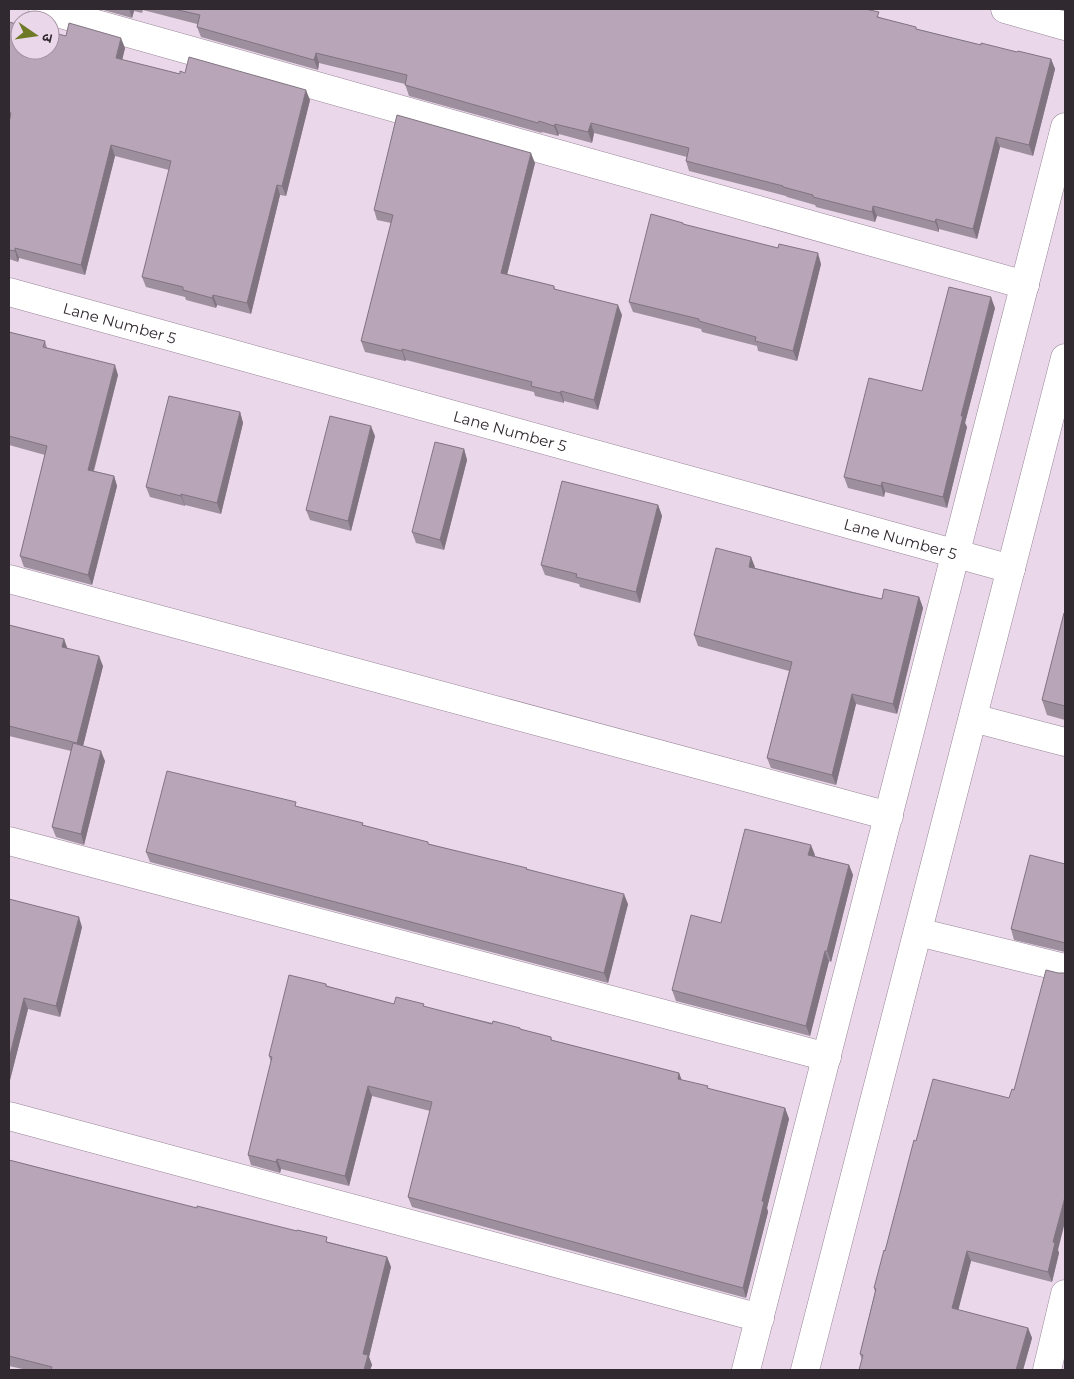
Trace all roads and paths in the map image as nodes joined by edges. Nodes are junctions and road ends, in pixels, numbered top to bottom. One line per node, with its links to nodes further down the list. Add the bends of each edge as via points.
1 (44, 9): 5 (street)
2 (1005, 9): 3 (street)
3 (1065, 26)
4 (1065, 127): 5 (street)
5 (1025, 285): 8 (street)
6 (9, 292): 8 (street, Lane Number 5)
7 (1065, 358): 9 (street)
8 (955, 554): 9 (street, Lane Number 5); 13 (street)
9 (1011, 570): 11 (street)
10 (9, 579): 13 (street)
11 (973, 718): 12 (street); 15 (street)
12 (1065, 742)
13 (889, 816): 17 (street)
14 (9, 841): 17 (street)
15 (918, 932): 16 (street); 22 (street)
16 (1065, 968)
17 (827, 1057): 20 (street)
18 (9, 1116): 20 (street)
19 (1065, 1294): 23 (street)
20 (760, 1318): 21 (street)
21 (746, 1370)
22 (805, 1370)
23 (1047, 1370)

